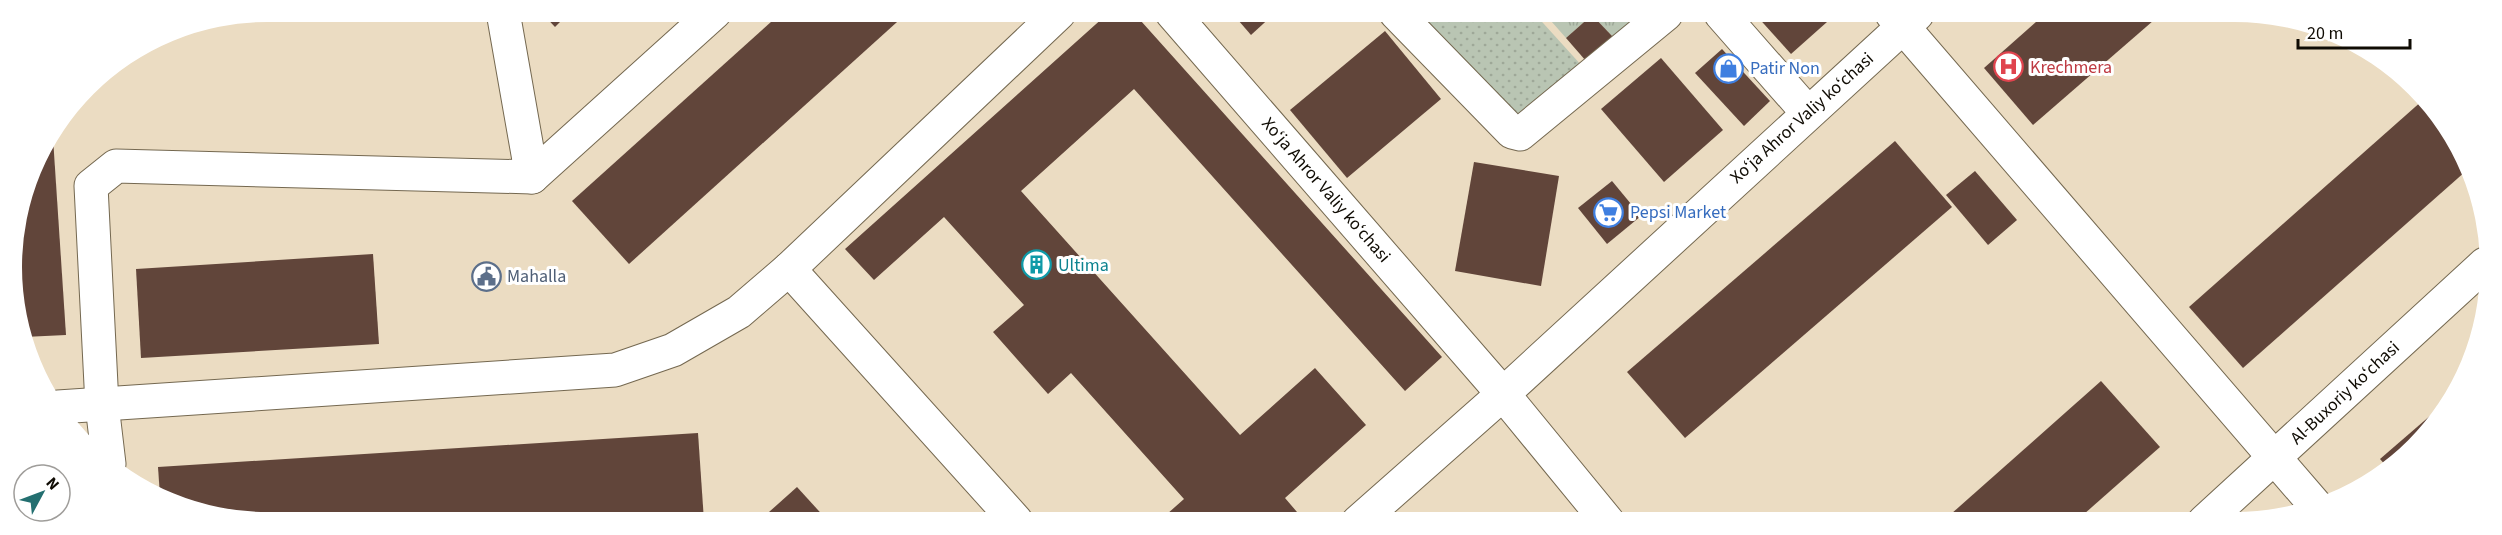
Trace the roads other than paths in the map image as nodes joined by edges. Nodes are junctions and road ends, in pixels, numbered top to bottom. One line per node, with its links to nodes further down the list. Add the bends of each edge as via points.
1 (505, 22): 11 (street)
2 (704, 22): 11 (street)
3 (1050, 22): 12 (street)
4 (1180, 22): 14 (street, Xo‘ja Ahror Valiy ko‘chasi)
5 (1405, 22): 6 (street, via 1512,132 1520,134)
6 (1656, 22)
7 (1728, 22): 10 (street)
8 (1900, 22): 10 (street, Xo‘ja Ahror Valiy ko‘chasi)
9 (1907, 22): 18 (street)
10 (1808, 113): 14 (street, Xo‘ja Ahror Valiy ko‘chasi)
11 (532, 177): 15 (street, via 116,166 91,186)
12 (789, 269): 15 (street, via 740,312 673,350 615,370); 20 (street)
13 (2480, 269): 18 (street, Al-Buxoriy ko‘chasi)
14 (1503, 394): 21 (street, Xo‘ja Ahror Valiy ko‘chasi); 22 (street)
15 (102, 405): 16 (street); 17 (street)
16 (65, 406)
17 (108, 453)
18 (2274, 458): 19 (street); 23 (street, Al-Buxoriy ko‘chasi)
19 (2311, 500)
20 (1008, 512)
21 (1369, 512)
22 (1600, 512)
23 (2215, 512)

